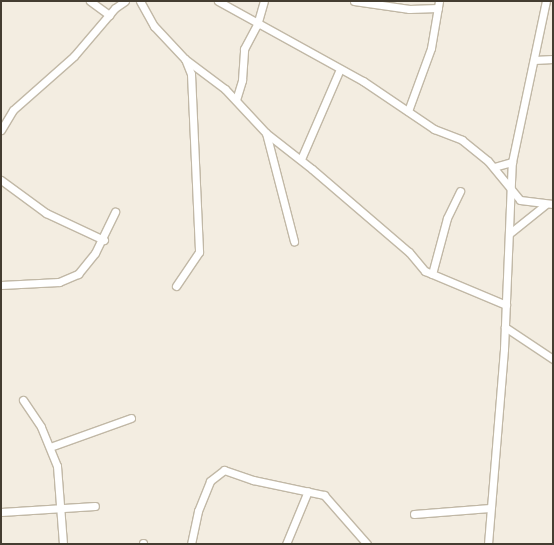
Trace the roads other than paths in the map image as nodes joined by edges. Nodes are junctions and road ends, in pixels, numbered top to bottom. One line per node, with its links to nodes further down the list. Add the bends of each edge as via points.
1 (90, 1): 10 (street)
2 (125, 1): 10 (street)
3 (140, 1): 12 (street, via 154,26)
4 (218, 1): 11 (street)
5 (264, 1): 11 (street)
6 (354, 1): 8 (street)
7 (546, 1): 13 (street)
8 (396, 4): 9 (street)
9 (439, 5): 17 (street, via 425,69)
10 (109, 15): 18 (street, via 74,56 13,110)
11 (257, 25): 15 (street); 16 (street, via 244,49 242,80)
12 (185, 59): 16 (street); 34 (street, via 191,74 199,252)
13 (534, 60): 14 (street); 21 (street)
14 (553, 60)
15 (340, 69): 17 (street); 20 (street)
16 (236, 100): 19 (street)
17 (408, 111): 22 (street, via 434,129 462,140)
18 (1, 130)
19 (266, 133): 20 (street); 31 (street)
20 (301, 159): 32 (street)
21 (512, 162): 22 (street); 24 (street)
22 (494, 167): 24 (street)
23 (1, 180): 30 (street, via 46,213)
24 (511, 189): 26 (street, via 520,200); 29 (street)
25 (460, 191): 32 (street, via 447,218)
26 (545, 204): 27 (street); 29 (street)
27 (553, 204)
28 (115, 212): 30 (street)
29 (510, 233): 35 (street)
30 (104, 240): 33 (street, via 86,266 68,279)
31 (294, 241)
32 (432, 274): 35 (street)
33 (1, 286)
34 (176, 286)
35 (506, 305): 36 (street)
36 (505, 327): 37 (street); 43 (street)
37 (553, 359)
38 (23, 400): 40 (street)
39 (131, 418): 40 (street)
40 (50, 447): 44 (street, via 60,483)
41 (308, 491): 48 (street, via 253,480 224,470 210,481 198,511); 49 (street); 50 (street, via 324,495 330,500)
42 (95, 506): 44 (street)
43 (490, 508): 46 (street); 51 (street)
44 (60, 509): 45 (street); 47 (street)
45 (1, 512)
46 (414, 514)
47 (63, 544)
48 (191, 544)
49 (286, 544)
50 (367, 544)
51 (488, 544)

